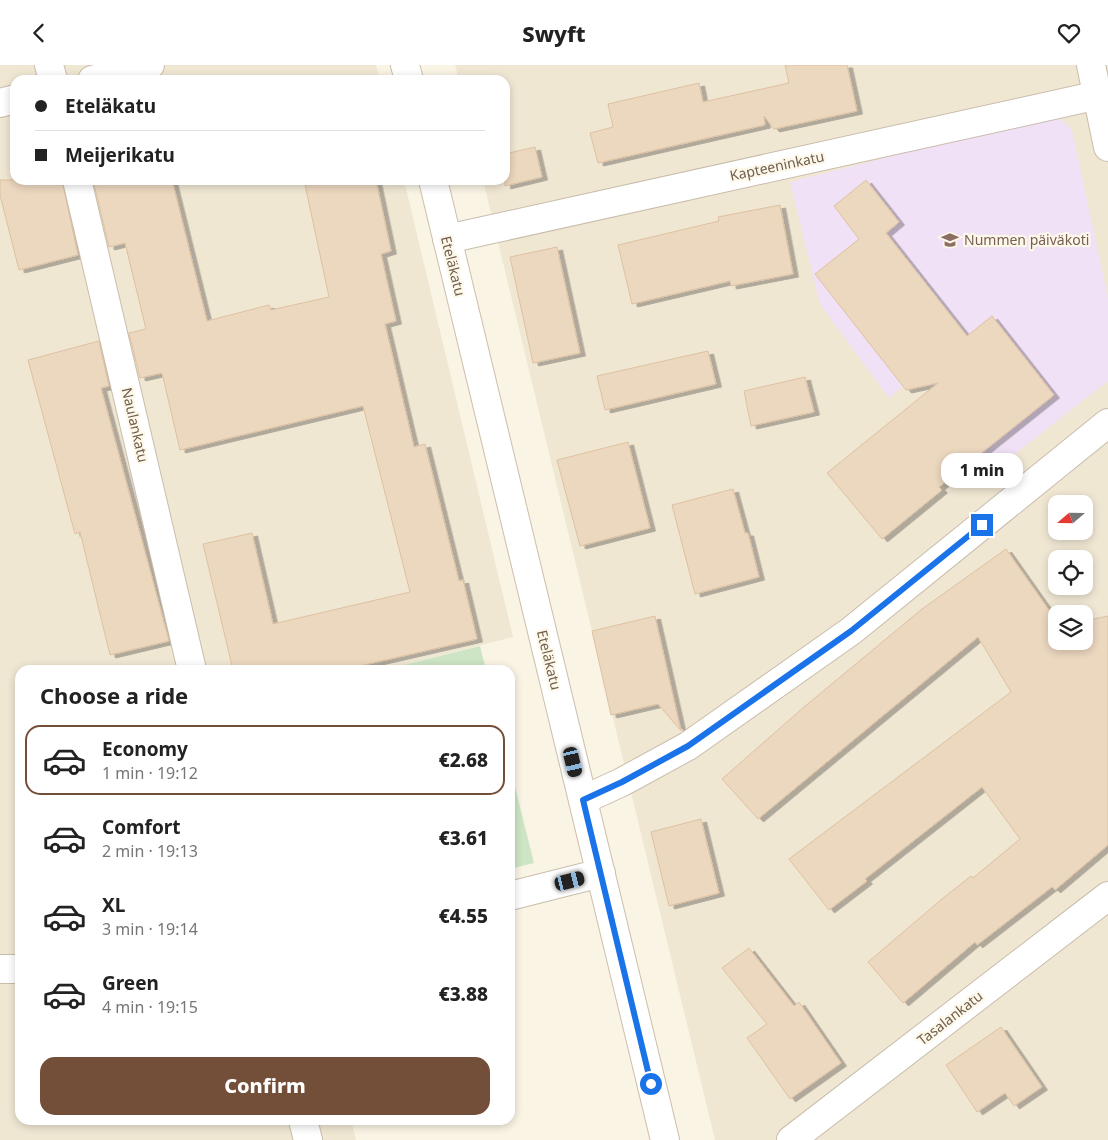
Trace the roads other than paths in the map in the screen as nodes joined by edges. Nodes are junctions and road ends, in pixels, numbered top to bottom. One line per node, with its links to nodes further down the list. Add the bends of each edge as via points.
1 (150, 65): 3 (street)
2 (1091, 65): 4 (street)
3 (111, 75)
4 (1103, 94): 5 (street); 8 (street, Kapteeninkatu)
5 (1108, 147)
6 (78, 185): 10 (street, Naulankatu)
7 (434, 185): 8 (street, Eteläkatu)
8 (447, 239): 11 (street, Eteläkatu)
9 (1108, 423): 11 (street, via 851,631 688,746)
10 (191, 665)
11 (583, 800): 12 (street, Eteläkatu)
12 (601, 873): 13 (street); 19 (street, Eteläkatu)
13 (515, 895)
14 (1108, 896): 20 (street, Tasalankatu)
15 (0, 969): 16 (street)
16 (15, 969)
17 (304, 1125): 18 (street)
18 (308, 1140)
19 (665, 1140)
20 (791, 1140)

